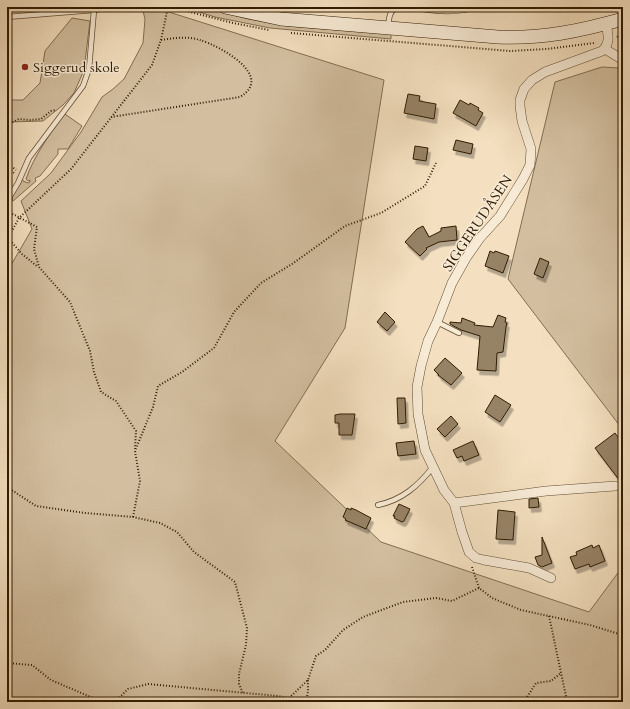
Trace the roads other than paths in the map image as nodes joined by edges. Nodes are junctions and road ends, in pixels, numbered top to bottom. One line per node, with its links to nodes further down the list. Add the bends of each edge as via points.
1 (111, 7): 6 (lane)
2 (225, 7): 10 (main road, via 281,19)
3 (396, 7): 10 (lane, via 390,15)
4 (412, 7): 5 (lane, via 448,12)
5 (476, 7)
6 (94, 10): 7 (lane); 13 (lane, via 88,69 83,86 29,158)
7 (7, 17)
8 (623, 20): 9 (main road)
9 (606, 24): 10 (main road, via 564,34 523,38); 11 (street, via 609,40)
10 (388, 29)
11 (605, 49): 12 (street); 14 (street, SIGGERUDÅSEN, via 545,72 524,89 520,106 531,149 530,165 500,216 466,258 452,283)
12 (623, 60)
13 (7, 201)
14 (437, 322): 15 (lane); 16 (street, SIGGERUDÅSEN, via 428,341 417,387 418,414 425,450)
15 (459, 333)
16 (433, 467): 18 (street, SIGGERUDÅSEN, via 444,490); 19 (lane, via 403,496)
17 (615, 486): 18 (street, via 546,491)
18 (454, 503): 20 (street, SIGGERUDÅSEN, via 469,552 476,558 529,568)
19 (378, 505)
20 (551, 578)

